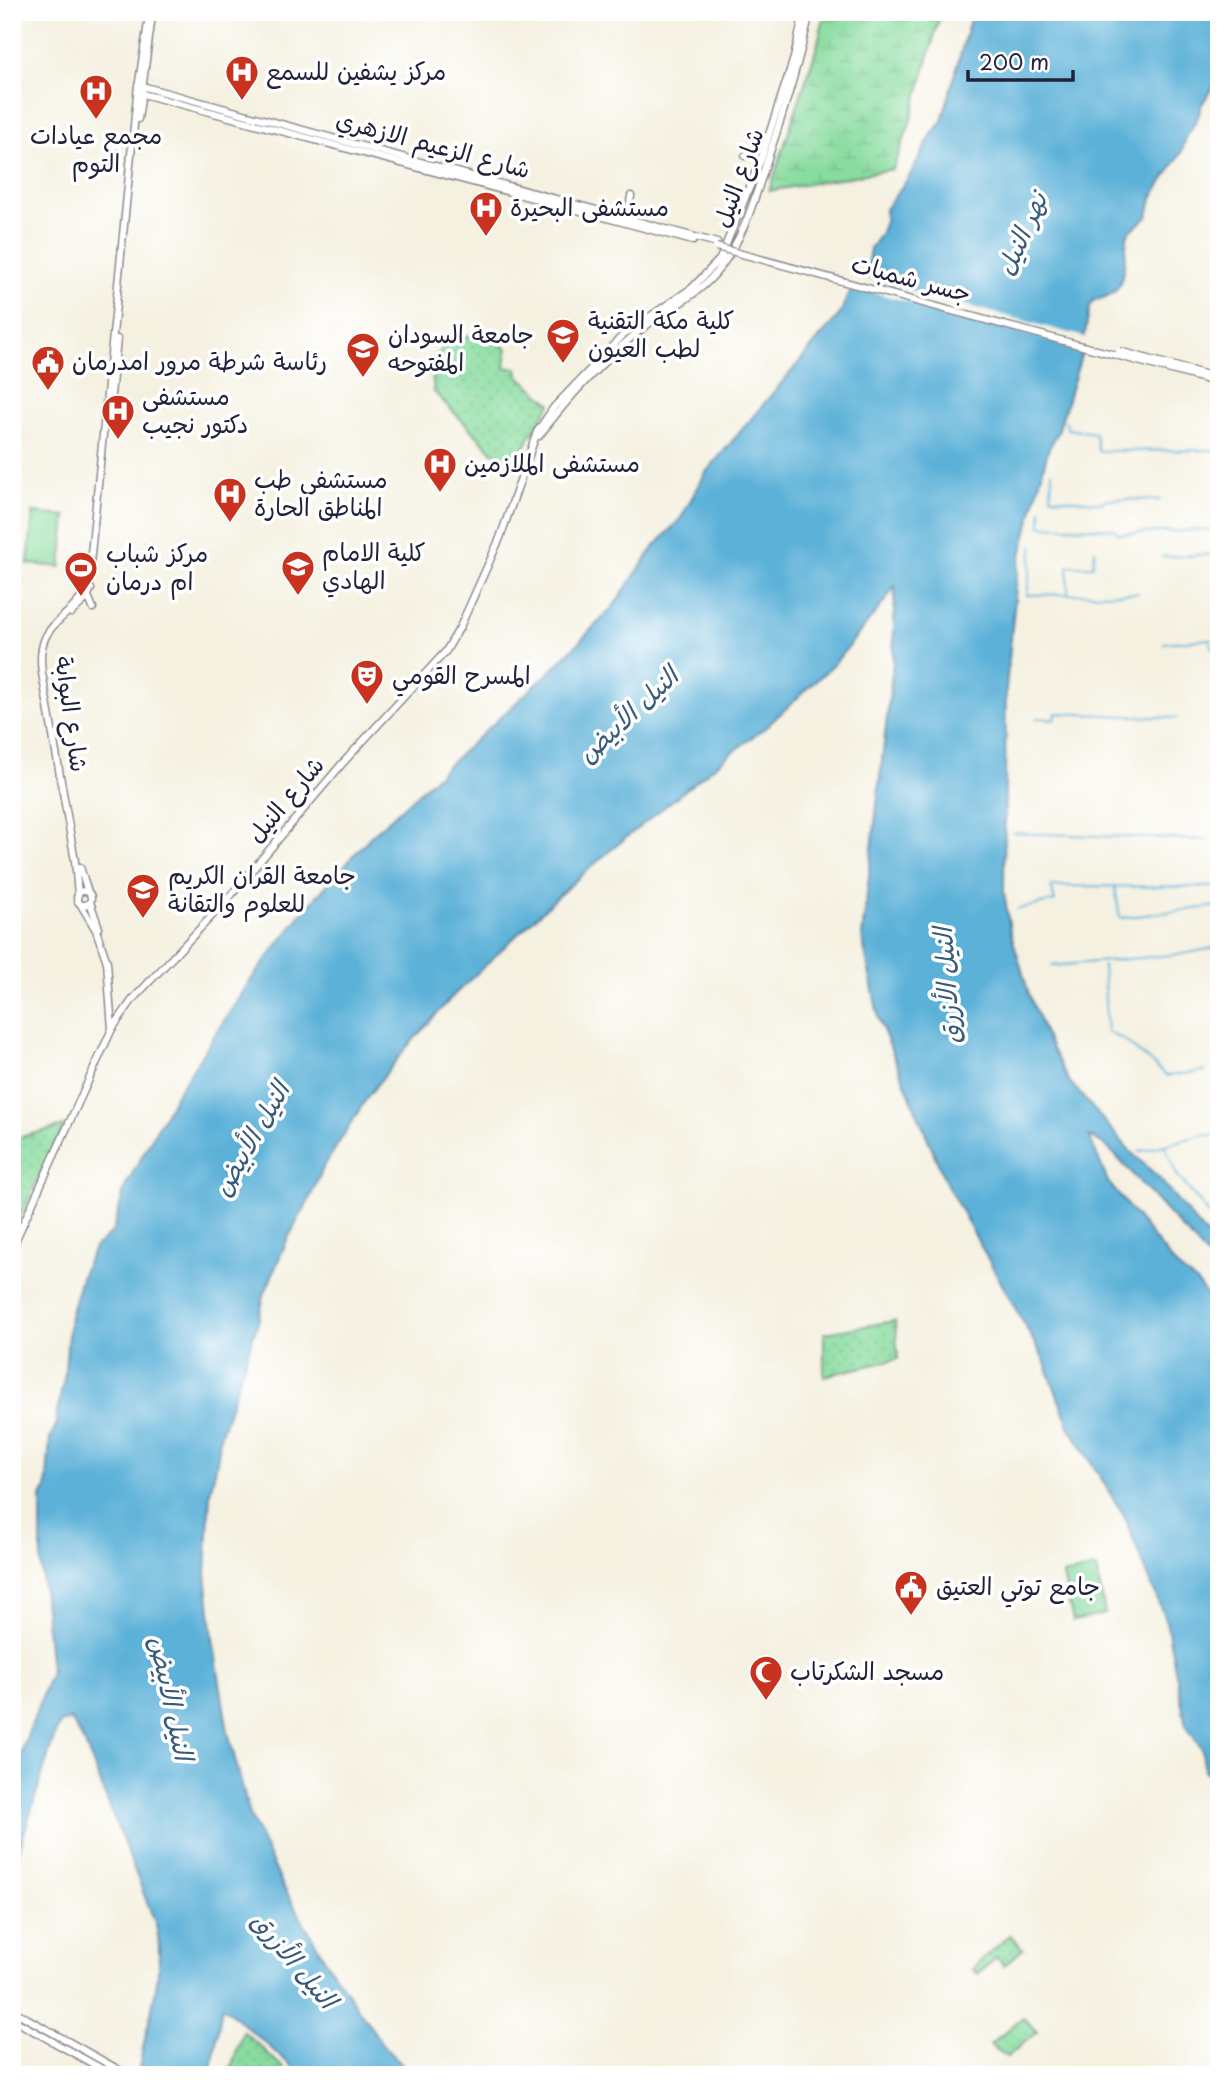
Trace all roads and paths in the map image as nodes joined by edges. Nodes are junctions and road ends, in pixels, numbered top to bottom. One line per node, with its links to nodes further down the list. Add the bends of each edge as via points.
1 (151, 12): 4 (main road)
2 (804, 12): 5 (main road, شارع النيل)
3 (810, 12): 13 (main road, شارع النيل, via 792,86 752,208 726,261 699,290 611,355 559,408)
4 (140, 90): 7 (main road, شارع الزعيم الازهري); 7 (main road, شارع الزعيم الازهري, via 350,140); 12 (main road)
5 (769, 133): 6 (main road, شارع النيل); 6 (main road, via 745,156 753,158)
6 (758, 169): 13 (main road, شارع النيل, via 731,236 711,270 624,334 554,407)
7 (498, 186): 9 (main road, شارع الزعيم الازهري); 10 (main road, شارع الزعيم الازهري)
8 (631, 197): 9 (main road, via 629,209)
9 (634, 220): 10 (main road, شارع الزعيم الازهري)
10 (716, 245): 11 (main road, جسر شمبات, bridge)
11 (1219, 380)
12 (110, 388): 14 (main road); 17 (main road, شارع البوابة, via 88,584 79,601 46,634 41,658)
13 (534, 443): 20 (main road, شارع النيل, via 500,538 446,650 227,900 133,999)
14 (88, 596): 15 (main road); 16 (main road, شارع البوابة, via 52,632 44,660)
15 (93, 608)
16 (88, 892): 17 (main road); 18 (main road)
17 (78, 895): 19 (main road)
18 (90, 902): 19 (main road); 20 (main road, via 111,962)
19 (81, 905): 20 (main road, via 107,962)
20 (113, 1027): 21 (main road, شارع النيل)
21 (12, 1248)
22 (12, 2015): 23 (main road); 24 (main road); 25 (main road)
23 (113, 2075)
24 (120, 2075)
25 (128, 2075)

